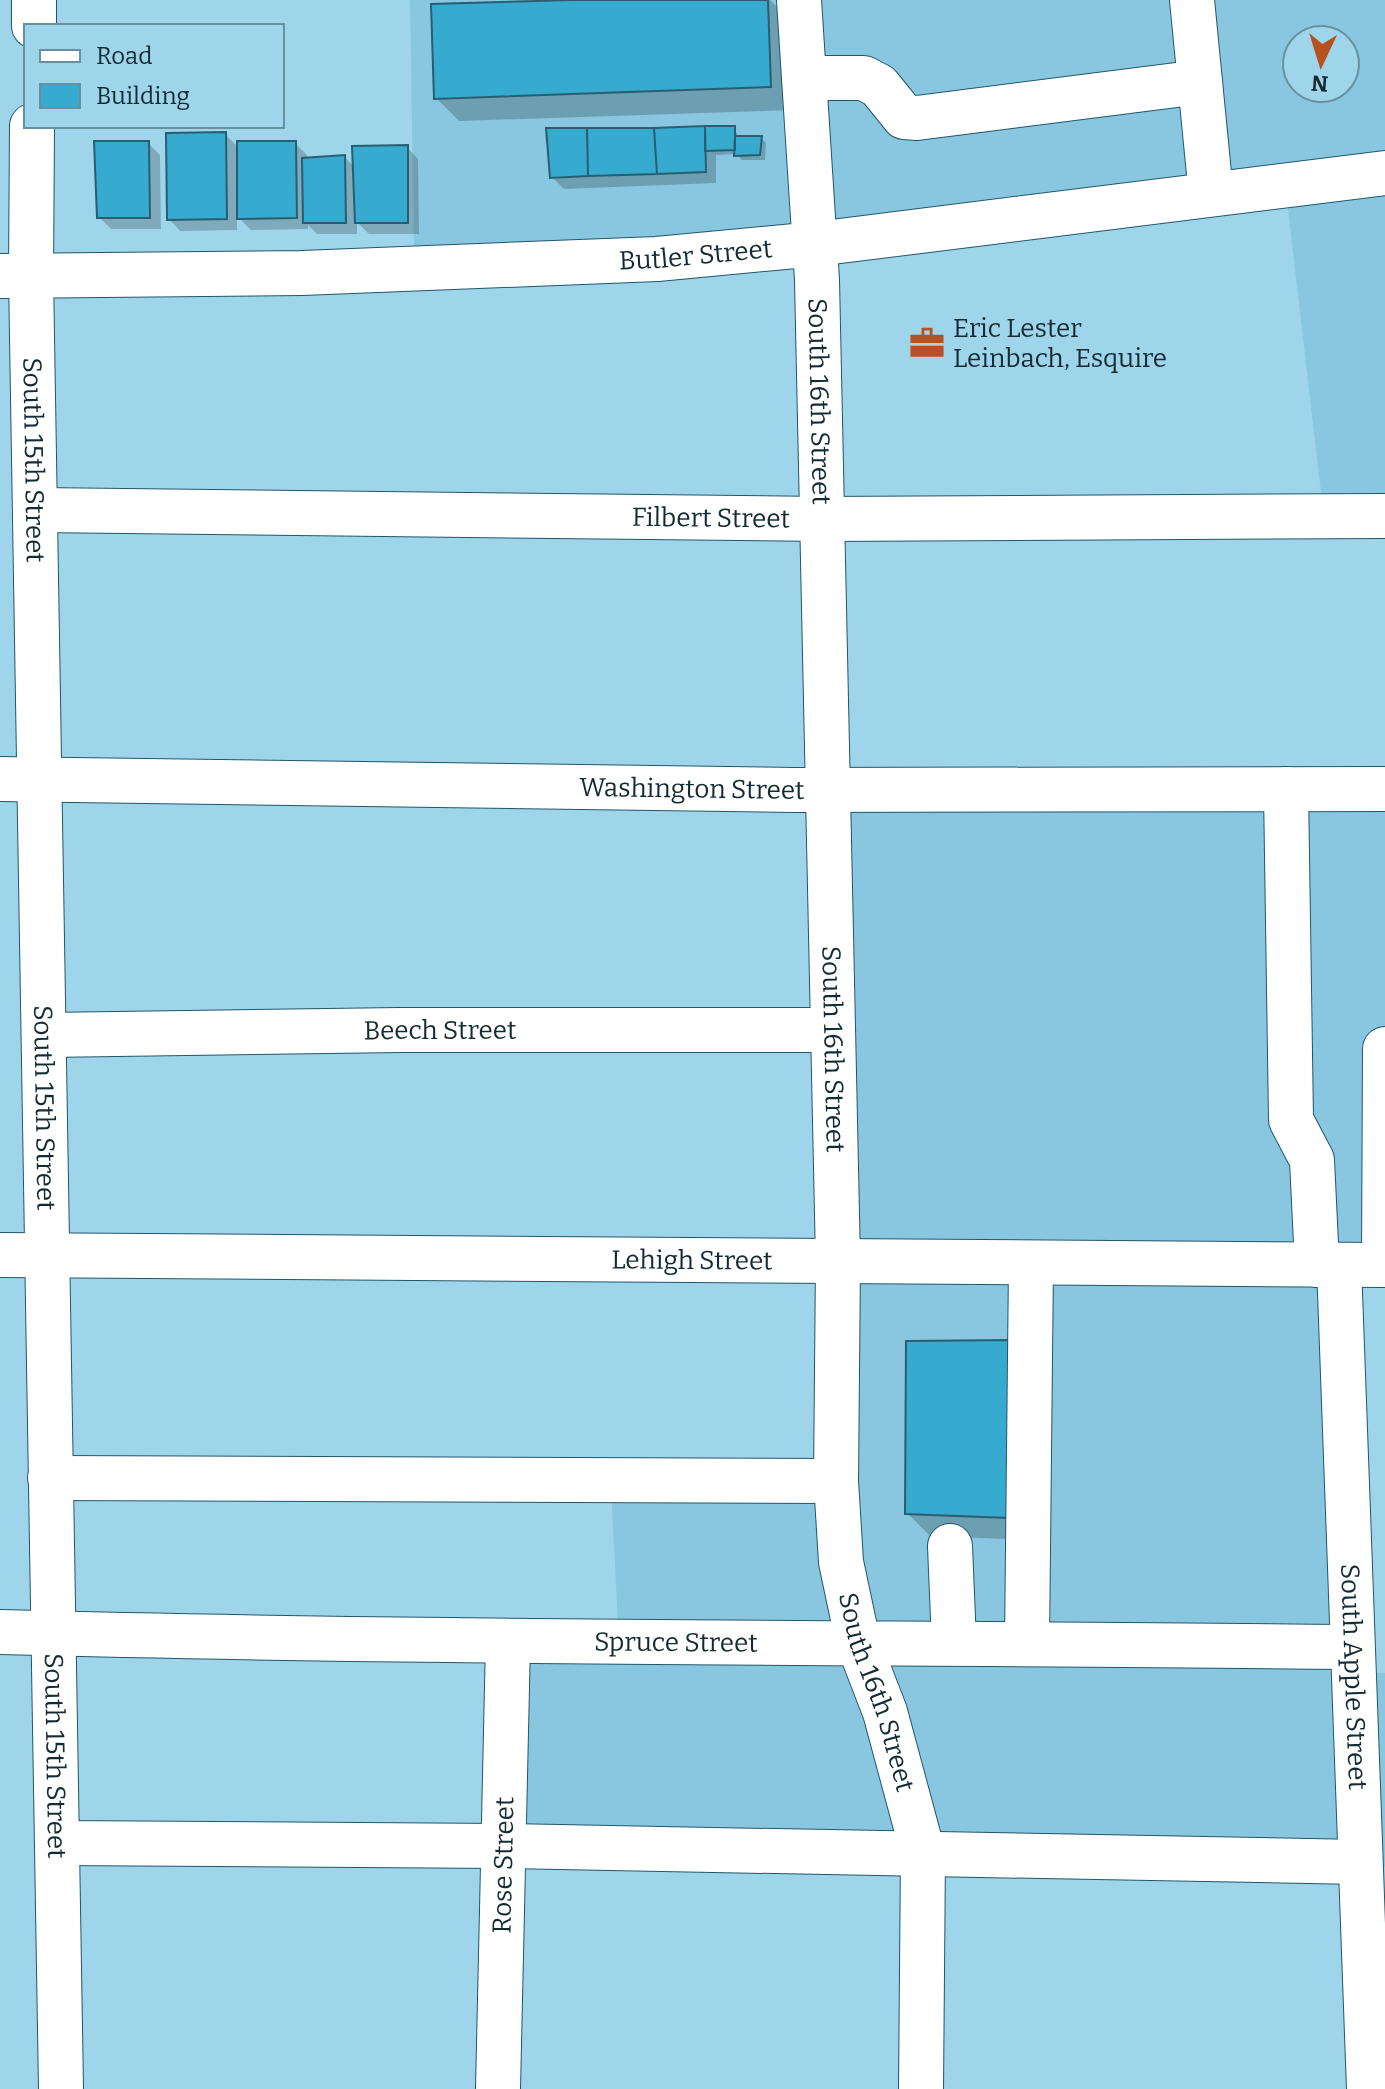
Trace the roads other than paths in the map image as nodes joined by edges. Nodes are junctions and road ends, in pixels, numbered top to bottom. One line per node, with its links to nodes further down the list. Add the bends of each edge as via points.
1 (34, 0): 4 (street)
2 (799, 0): 5 (street, South 16th Street)
3 (1192, 0): 6 (street)
4 (34, 24)
5 (804, 78): 6 (street, via 864,78 887,94 904,117 917,118); 10 (street, South 16th Street)
6 (1200, 82): 9 (street)
7 (32, 128): 11 (street, South 15th Street)
8 (1385, 173): 9 (street, Butler Street)
9 (1211, 194): 10 (street, Butler Street)
10 (816, 244): 11 (street, Butler Street, via 563,265); 14 (street, South 16th Street)
11 (15, 276): 12 (street, South 15th Street)
12 (37, 510): 14 (street, Filbert Street); 15 (street, South 15th Street)
13 (1385, 516): 14 (street, Filbert Street)
14 (822, 519): 18 (street, South 16th Street)
15 (20, 780): 18 (street, Washington Street); 20 (street, South 15th Street)
16 (1286, 789): 17 (street, Washington Street); 18 (street, Washington Street); 27 (street, South Apple Street, via 1291,1120 1312,1160)
17 (1385, 789)
18 (828, 790): 19 (street, South 16th Street)
19 (833, 1030): 20 (street, Beech Street); 25 (street, South 16th Street)
20 (46, 1035): 24 (street, South 15th Street)
21 (1385, 1049): 22 (street)
22 (1384, 1189): 28 (street)
23 (0, 1255): 24 (street, Lehigh Street)
24 (49, 1256): 25 (street, Lehigh Street); 29 (street, South 15th Street)
25 (838, 1261): 26 (street, Lehigh Street); 30 (street, South 16th Street)
26 (1031, 1263): 27 (street, Lehigh Street); 37 (street)
27 (1328, 1265): 28 (street, Lehigh Street); 38 (street, South Apple Street)
28 (1384, 1265)
29 (50, 1478): 30 (street); 33 (street, South 15th Street)
30 (836, 1481): 35 (street, South 16th Street, via 841,1562)
31 (950, 1546): 36 (street)
32 (0, 1632): 33 (street, Spruce Street)
33 (55, 1633): 34 (street, Spruce Street); 39 (street, South 15th Street)
34 (508, 1642): 35 (street, Spruce Street); 40 (street, Rose Street)
35 (858, 1642): 36 (street, Spruce Street); 41 (street, South 16th Street, via 885,1712)
36 (954, 1643): 37 (street, Spruce Street)
37 (1027, 1644): 38 (street, Spruce Street)
38 (1350, 1647): 42 (street, South Apple Street)
39 (57, 1843): 40 (street); 43 (street, South 15th Street)
40 (502, 1846): 41 (street); 44 (street, Rose Street)
41 (923, 1853): 42 (street); 45 (street, South 16th Street)
42 (1360, 1862): 46 (street, South Apple Street)
43 (61, 2089)
44 (498, 2089)
45 (921, 2089)
46 (1369, 2089)

